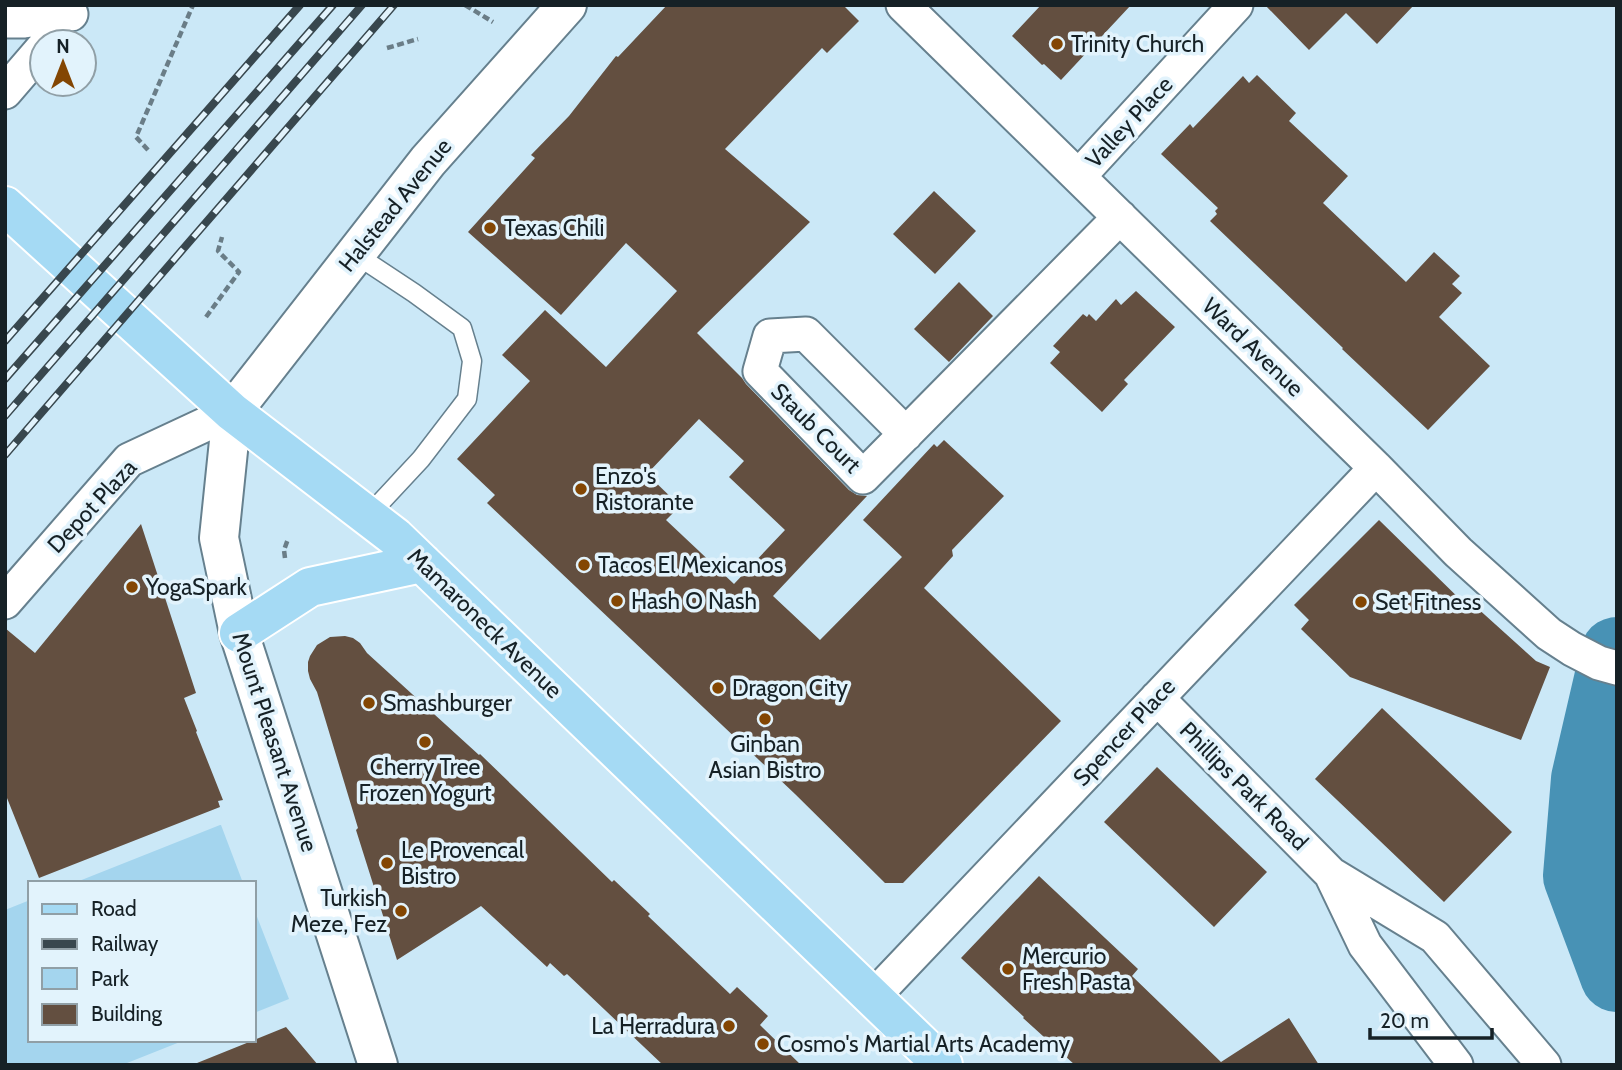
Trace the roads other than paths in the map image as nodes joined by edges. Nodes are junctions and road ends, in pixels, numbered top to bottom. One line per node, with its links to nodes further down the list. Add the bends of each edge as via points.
1 (567, 5): 12 (street, Halstead Avenue, via 428,161)
2 (903, 5): 9 (street, Ward Avenue)
3 (1236, 5): 9 (street, Valley Place)
4 (76, 10): 5 (street); 6 (street)
5 (5, 21)
6 (60, 28)
7 (28, 65): 8 (street)
8 (5, 92)
9 (1079, 176): 11 (street, Ward Avenue)
10 (5, 206): 13 (main road, Mamaroneck Avenue)
11 (1120, 217): 14 (street, Staub Court); 15 (street, Ward Avenue)
12 (355, 254): 13 (street, Halstead Avenue); 16 (lane, via 461,328 472,361 467,398 421,459)
13 (232, 412): 16 (main road, Mamaroneck Avenue); 18 (street, Depot Plaza, via 129,460); 19 (street, Mount Pleasant Avenue, via 219,538)
14 (906, 434): 14 (street, Staub Court, via 863,477 760,371 770,336 806,334)
15 (1376, 468): 20 (street, Ward Avenue, via 1458,552 1549,634 1599,663); 21 (street, Spencer Place)
16 (368, 516): 17 (main road, Mamaroneck Avenue)
17 (422, 563): 19 (main road, via 310,587); 23 (main road, Mamaroneck Avenue)
18 (5, 602)
19 (239, 633): 24 (street, Mount Pleasant Avenue)
20 (1617, 668)
21 (1157, 698): 22 (street, Phillips Park Road); 23 (street, Spencer Place)
22 (1331, 874): 26 (street, Phillips Park Road, via 1365,945); 27 (street, Phillips Park Road, via 1435,937)
23 (873, 997): 25 (main road, Mamaroneck Avenue)
24 (378, 1065)
25 (943, 1065)
26 (1456, 1065)
27 (1544, 1065)

